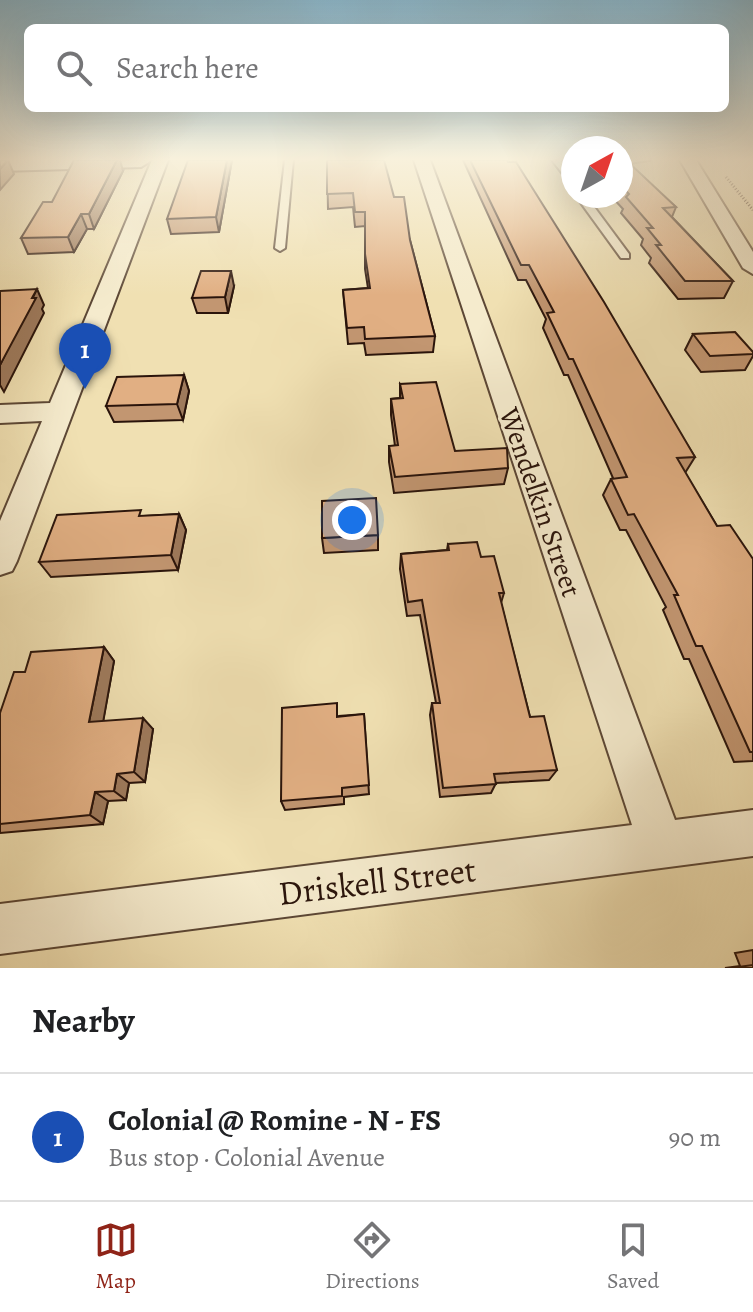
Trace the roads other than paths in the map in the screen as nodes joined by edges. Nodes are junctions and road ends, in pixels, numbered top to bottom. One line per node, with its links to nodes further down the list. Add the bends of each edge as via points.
1 (142, 205): 9 (street)
2 (284, 205): 6 (lane)
3 (438, 205): 13 (street, Wendelkin Street)
4 (715, 205): 8 (street)
5 (590, 208): 7 (lane)
6 (280, 248)
7 (625, 256)
8 (753, 268)
9 (62, 411): 10 (street); 11 (street)
10 (0, 414)
11 (0, 561)
12 (753, 833): 13 (street, Driskell Street)
13 (661, 845): 14 (street, Driskell Street)
14 (0, 929)

